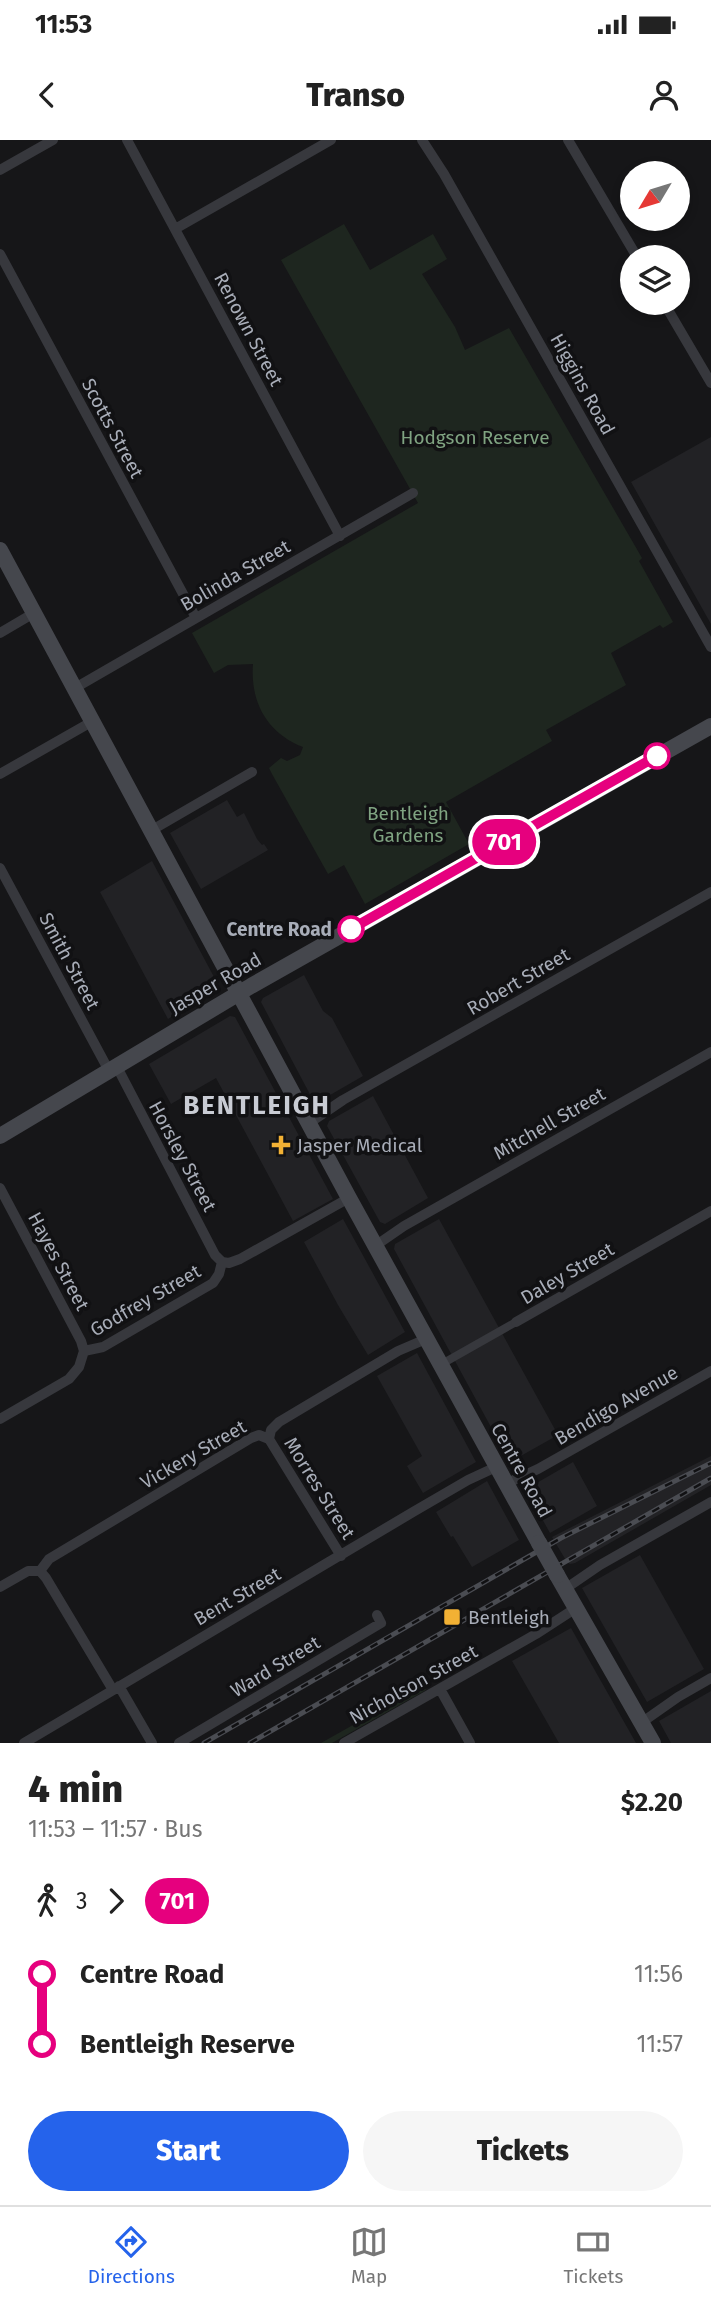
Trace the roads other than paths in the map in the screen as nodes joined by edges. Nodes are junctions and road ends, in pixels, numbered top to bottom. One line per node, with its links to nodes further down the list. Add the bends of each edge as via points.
1 (53, 140): 6 (street)
2 (127, 140): 7 (street, Renown Street)
3 (331, 140): 7 (street)
4 (422, 140): 18 (street, Higgins Road)
5 (568, 140): 8 (street)
6 (0, 170)
7 (175, 229): 13 (street, Renown Street)
8 (630, 245)
9 (0, 254): 16 (street, Scotts Street)
10 (671, 315): 11 (street)
11 (711, 383)
12 (413, 493): 13 (street, Bolinda Street)
13 (341, 536): 16 (street, Bolinda Street)
14 (0, 550): 15 (main road, Centre Road)
15 (34, 613): 17 (street); 19 (main road, Centre Road)
16 (196, 618): 19 (street, Bolinda Street)
17 (0, 633)
18 (711, 647)
19 (75, 688): 20 (main road, Centre Road)
20 (93, 721): 23 (street); 24 (main road, Centre Road)
21 (711, 726): 27 (main road, Jasper Road)
22 (252, 772): 24 (street)
23 (0, 774)
24 (152, 830): 27 (main road, Centre Road)
25 (0, 868): 29 (street, Smith Street)
26 (711, 891): 30 (street, Robert Street)
27 (239, 993): 29 (main road, Jasper Road); 30 (main road, Centre Road)
28 (711, 1052): 35 (street, Mitchell Street)
29 (112, 1067): 31 (main road, Jasper Road); 36 (street, Horsley Street)
30 (307, 1120): 33 (main road, Centre Road)
31 (0, 1136)
32 (0, 1188): 39 (street, Hayes Street)
33 (349, 1198): 35 (main road, Centre Road); 36 (street, Godfrey Street, via 240,1259)
34 (711, 1211): 37 (street, Daley Street)
35 (373, 1243): 38 (main road, Centre Road)
36 (222, 1262): 39 (street, Godfrey Street, via 213,1283 103,1347)
37 (516, 1322): 40 (street, Daley Street)
38 (424, 1336): 40 (main road, Centre Road); 43 (street, Vickery Street, via 279,1422)
39 (83, 1351): 42 (street, Godfrey Street, via 73,1375)
40 (440, 1365): 44 (main road, Centre Road)
41 (711, 1371): 45 (street, Bendigo Avenue)
42 (0, 1419)
43 (269, 1439): 47 (street, Morres Street); 48 (street, Vickery Street, via 251,1438 49,1559)
44 (495, 1464): 45 (main road, Centre Road); 47 (street, Bent Street)
45 (507, 1487): 49 (main road, Centre Road, bridge)
46 (711, 1502): 49 (street)
47 (341, 1556): 54 (street, Bent Street)
48 (40, 1571): 50 (street, Vickery Street, via 28,1571); 54 (street)
49 (561, 1582): 51 (main road, Centre Road)
50 (0, 1587)
51 (578, 1611): 55 (street, Nicholson Street); 56 (main road, Centre Road)
52 (377, 1615): 59 (street, Ward Street, via 381,1623)
53 (711, 1678): 56 (street)
54 (116, 1688): 57 (street, Bent Street); 58 (street)
55 (440, 1689): 60 (street, Nicholson Street); 61 (street)
56 (639, 1719): 62 (main road, Centre Road)
57 (24, 1743)
58 (152, 1743)
59 (179, 1743)
60 (344, 1743)
61 (470, 1743)
62 (653, 1743)

